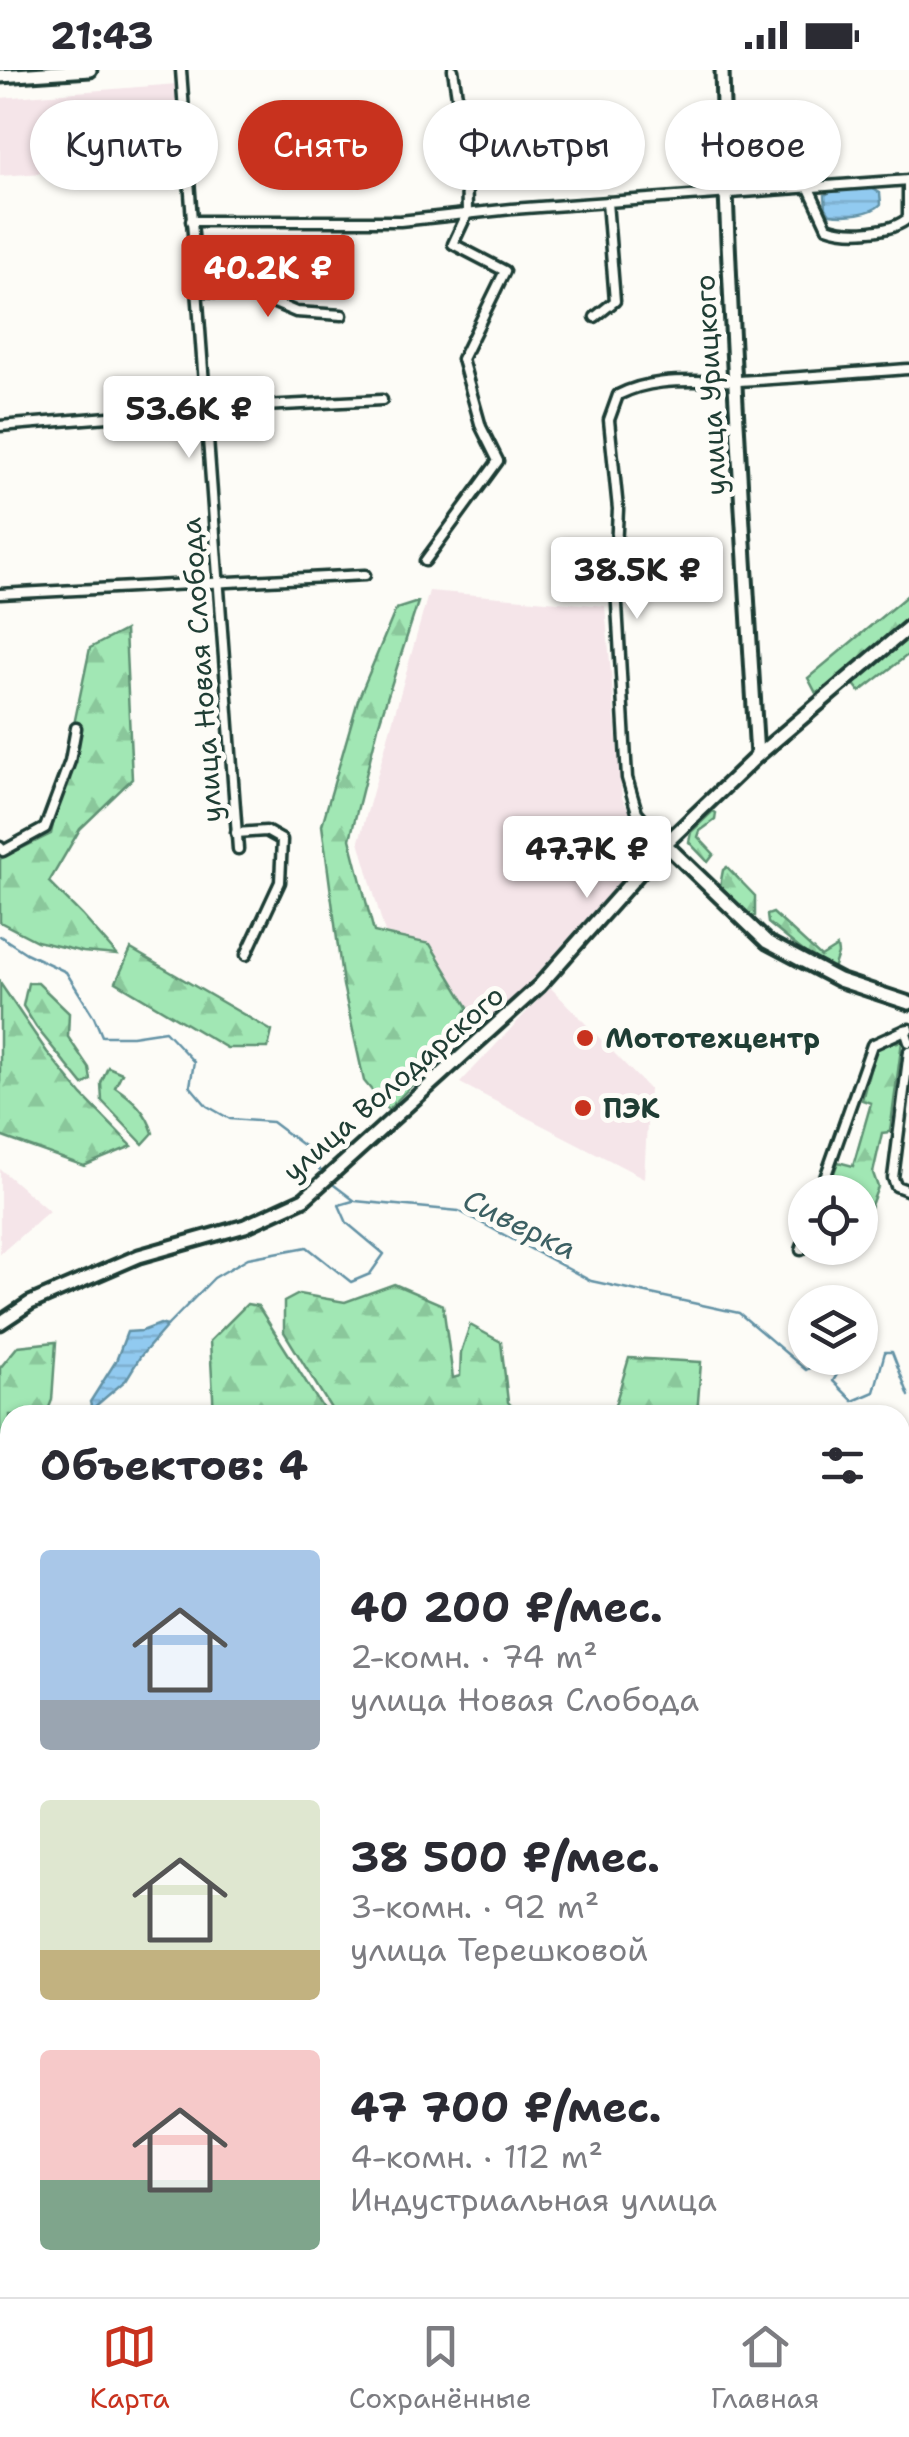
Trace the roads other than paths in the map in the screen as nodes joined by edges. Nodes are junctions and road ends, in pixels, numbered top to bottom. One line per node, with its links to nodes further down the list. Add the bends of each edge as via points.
1 (90, 70): 5 (main road)
2 (180, 70): 13 (street, улица Новая Слобода)
3 (454, 70): 12 (street)
4 (722, 70): 10 (main road, улица Урицкого)
5 (0, 76)
6 (908, 180): 7 (street); 9 (street, via 908,218 899,227 827,227)
7 (841, 184)
8 (761, 190): 10 (street)
9 (810, 190)
10 (725, 193): 11 (street); 18 (main road, улица Урицкого)
11 (607, 202): 12 (street); 16 (street, via 616,302)
12 (467, 214): 13 (street, via 400,221); 22 (street, via 454,244 506,271 462,358 498,462)
13 (191, 221): 14 (street, улица Новая Слобода)
14 (196, 290): 15 (street); 20 (street, улица Новая Слобода)
15 (342, 315)
16 (595, 317)
17 (909, 368): 18 (street)
18 (734, 382): 28 (main road, улица Урицкого); 30 (street, via 635,386 618,396 608,420 618,509 626,778 636,812)
19 (382, 400): 20 (street)
20 (204, 409): 21 (street); 24 (street, улица Новая Слобода)
21 (0, 426)
22 (424, 561)
23 (364, 576): 24 (street)
24 (217, 583): 25 (street); 29 (street, улица Новая Слобода)
25 (0, 594)
26 (909, 627): 28 (main road)
27 (76, 728): 31 (street, via 45,828 3,852)
28 (757, 756): 30 (main road)
29 (236, 832): 32 (street, улица Новая Слобода); 33 (street, via 266,831 282,840 280,882)
30 (665, 844): 34 (main road, via 767,942 839,980); 40 (main road, улица Володарского, via 539,986 304,1199 245,1226 138,1256)
31 (0, 847)
32 (238, 848)
33 (246, 956)
34 (909, 1003)
35 (907, 1030): 36 (street); 38 (street, via 872,1045)
36 (909, 1042)
37 (909, 1051): 39 (street, via 893,1178)
38 (826, 1175)
39 (909, 1191)
40 (0, 1323)

